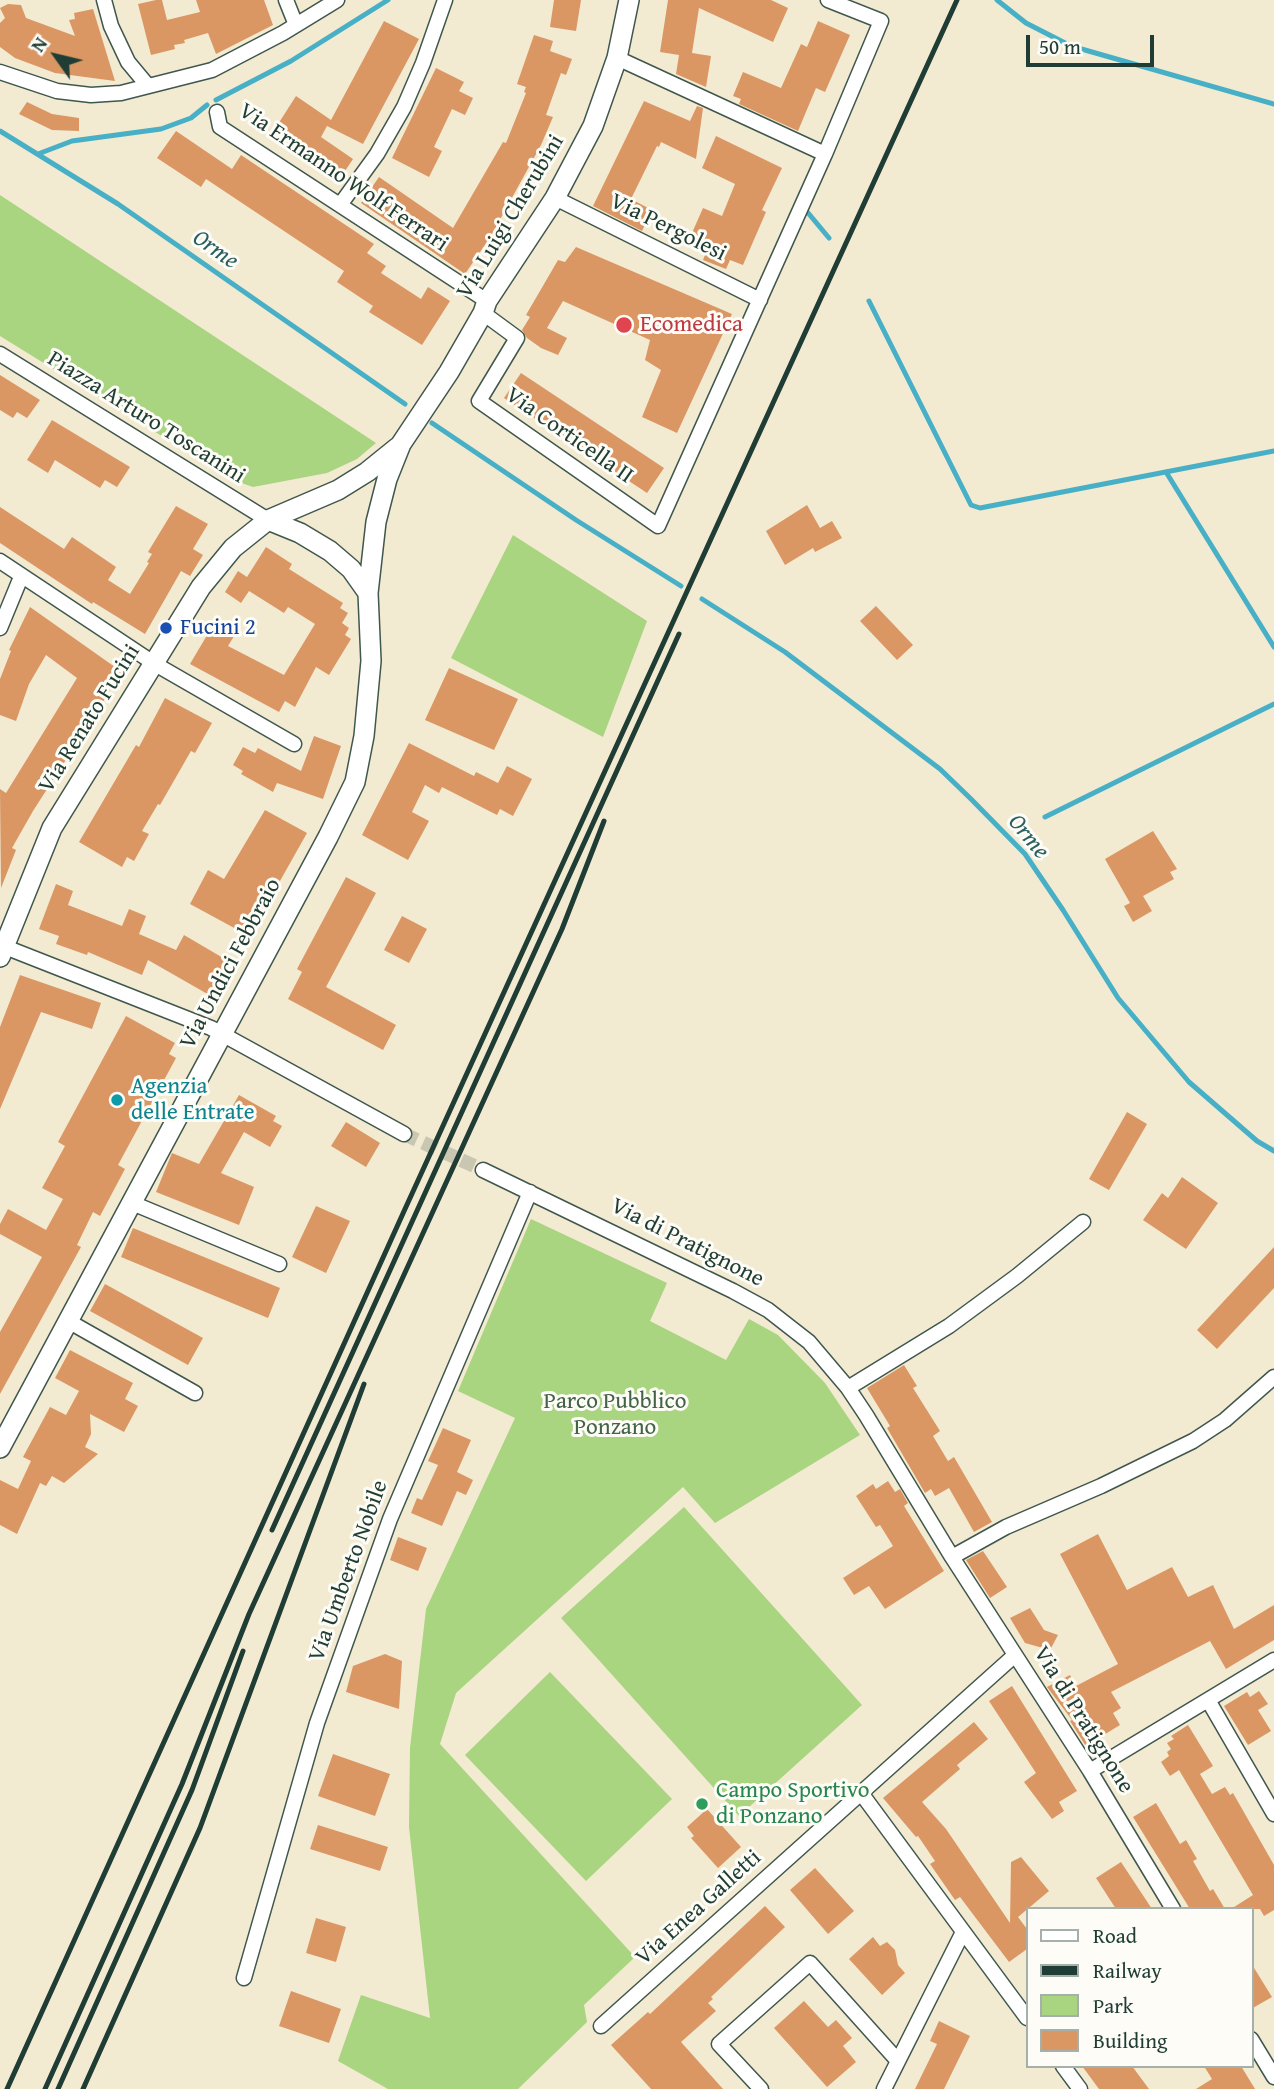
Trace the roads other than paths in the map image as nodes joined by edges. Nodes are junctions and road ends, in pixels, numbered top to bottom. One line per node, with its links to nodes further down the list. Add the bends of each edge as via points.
1 (104, 0): 10 (street, via 128,62)
2 (286, 0): 7 (street)
3 (337, 0): 7 (street)
4 (445, 0): 14 (street, via 404,107)
5 (629, 0): 8 (main road, Via Luigi Cherubini)
6 (828, 0): 12 (street, via 881,21)
7 (296, 25): 10 (street, via 212,70)
8 (617, 58): 12 (street); 13 (main road, Via Luigi Cherubini, via 593,126)
9 (0, 72): 10 (street, via 57,91 91,95)
10 (148, 86)
11 (217, 111): 14 (street, Via Ermanno Wolf Ferrari, via 220,127)
12 (825, 154): 15 (street)
13 (555, 198): 15 (street, Via Pergolesi); 16 (main road, Via Luigi Cherubini)
14 (340, 205): 16 (street, Via Ermanno Wolf Ferrari)
15 (760, 300): 16 (street, Via Corticella II, via 658,526 479,401 517,338)
16 (485, 307): 18 (main road, Via Luigi Cherubini)
17 (0, 354): 19 (street, Piazza Arturo Toscanini)
18 (401, 444): 19 (main road, Via Renato Fucini, via 338,490); 22 (main road, Via Undici Febbraio, via 376,522)
19 (268, 520): 22 (main road, via 330,551); 24 (main road, Via Renato Fucini, via 233,548 201,587)
20 (0, 561): 21 (street)
21 (21, 577): 23 (street); 24 (street)
22 (368, 593): 27 (main road, Via Undici Febbraio, via 371,661 365,736 355,782)
23 (0, 628)
24 (155, 664): 25 (street); 26 (main road, Via Renato Fucini, via 52,828)
25 (294, 744)
26 (2, 950): 27 (street)
27 (222, 1033): 28 (street); 31 (main road, Via Undici Febbraio)
28 (404, 1134)
29 (483, 1170): 30 (street, Via di Pratignone)
30 (530, 1192): 36 (street, Via di Pratignone, via 768,1310 810,1342); 48 (street, Via Umberto Nobile, via 390,1519 317,1723)
31 (132, 1203): 33 (street); 34 (main road, Via Undici Febbraio)
32 (1083, 1222): 36 (street, via 949,1326)
33 (279, 1264)
34 (68, 1321): 37 (street); 38 (main road, Via Undici Febbraio)
35 (1274, 1377): 39 (street, via 1193,1441 1006,1527)
36 (848, 1388): 39 (street, Via di Pratignone)
37 (195, 1393)
38 (0, 1448)
39 (952, 1557): 40 (street, Via di Pratignone)
40 (1015, 1655): 43 (street, Via di Pratignone); 44 (street, Via Enea Galletti)
41 (1274, 1660): 42 (street)
42 (1208, 1700): 43 (street); 45 (street)
43 (1090, 1771): 46 (street, Via di Pratignone)
44 (861, 1793): 47 (street); 50 (street, Via Enea Galletti)
45 (1274, 1814)
46 (1172, 1907)
47 (963, 1932): 49 (street); 52 (street)
48 (244, 1978)
49 (1026, 2017)
50 (601, 2026)
51 (1253, 2042): 54 (street)
52 (898, 2061): 55 (street, via 810,1963 719,2044); 56 (street)
53 (1064, 2068): 57 (street)
54 (1274, 2077)
55 (761, 2089)
56 (884, 2089)
57 (1080, 2089)

